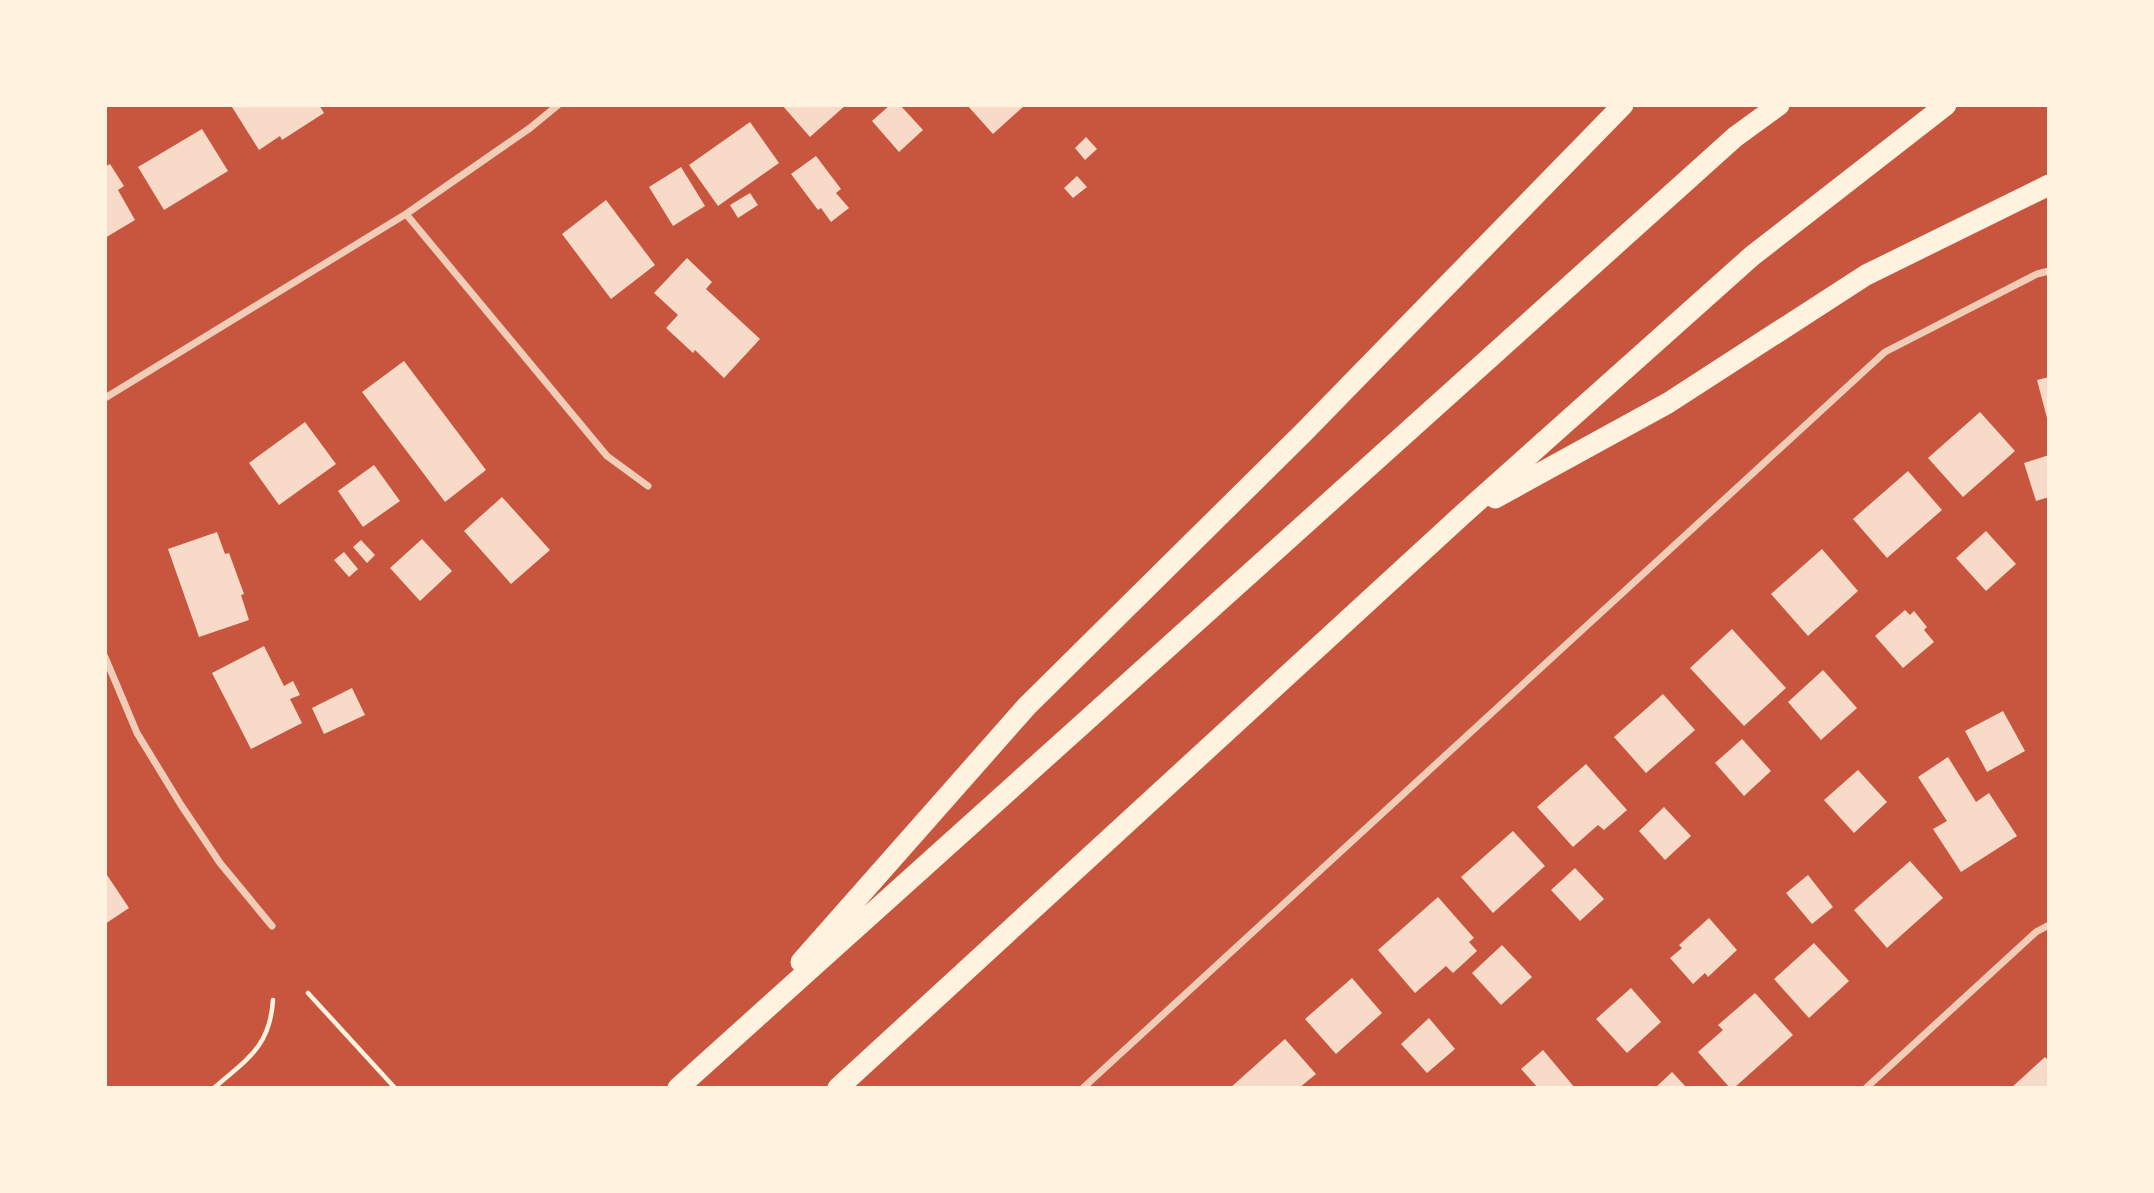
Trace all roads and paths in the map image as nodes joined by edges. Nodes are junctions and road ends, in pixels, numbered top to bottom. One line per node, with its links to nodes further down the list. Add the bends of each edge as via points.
1 (558, 105): 6 (street)
2 (1623, 105): 16 (highway, via 1304,432 1027,706)
3 (1779, 105): 16 (highway, via 1735,137)
4 (1946, 105): 10 (highway, via 1752,256)
5 (2049, 185): 10 (highway, via 1866,275 1668,403)
6 (406, 214): 8 (street); 9 (street, via 607,456)
7 (2049, 271): 21 (street, via 1885,352)
8 (105, 398)
9 (648, 486)
10 (1462, 515): 20 (highway)
11 (105, 657): 12 (street, via 137,733 181,805 220,863)
12 (272, 926)
13 (2049, 926): 22 (street, via 2036,932)
14 (308, 993): 18 (path)
15 (273, 1000): 17 (path, via 265,1038)
16 (735, 1037): 19 (highway)
17 (214, 1088)
18 (395, 1088)
19 (678, 1088)
20 (838, 1088)
21 (1083, 1088)
22 (1866, 1088)

